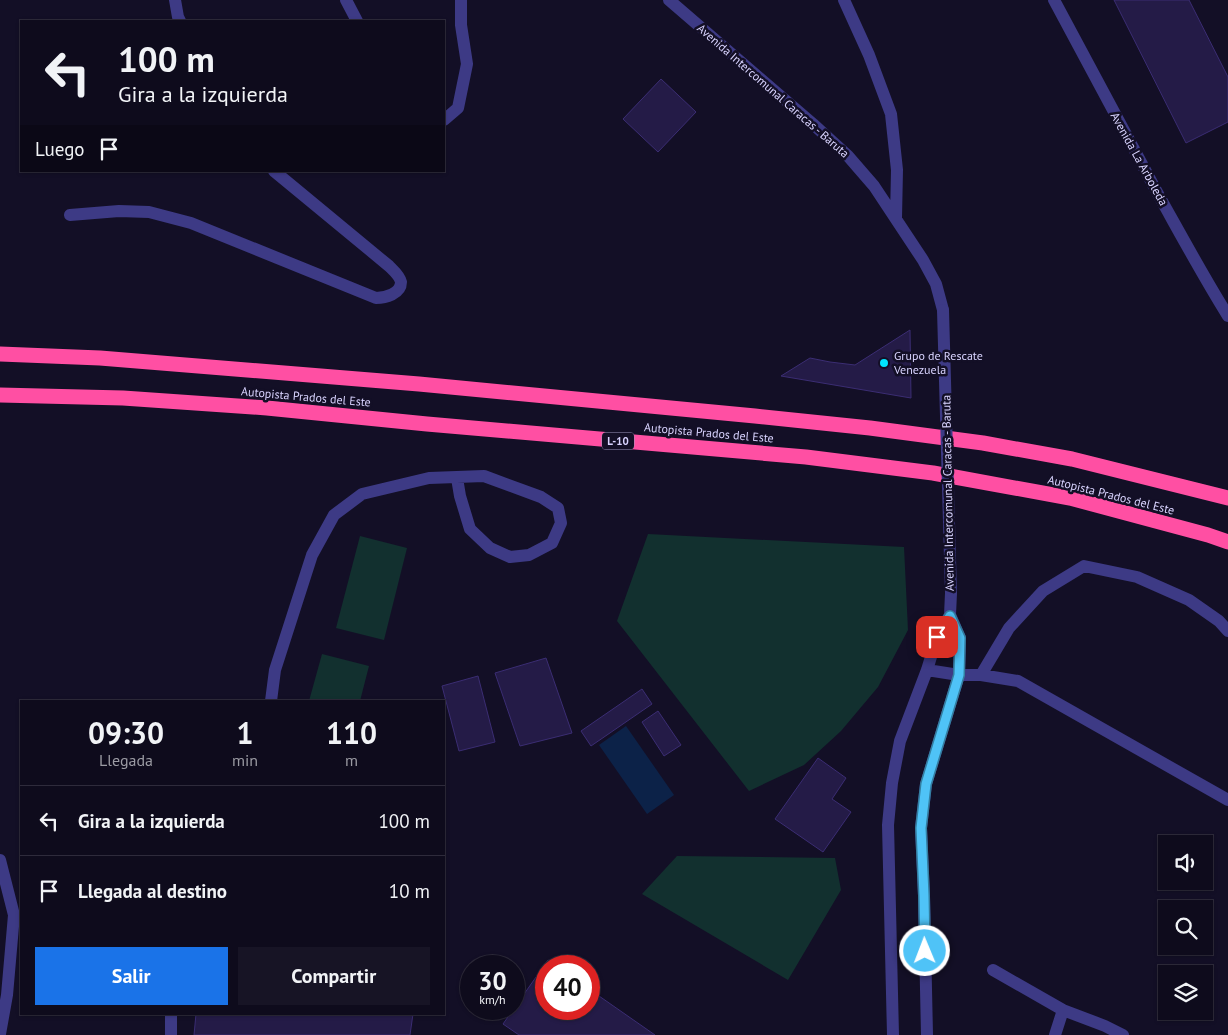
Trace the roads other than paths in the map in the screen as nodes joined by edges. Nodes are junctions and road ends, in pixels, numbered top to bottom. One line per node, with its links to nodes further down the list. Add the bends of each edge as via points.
1 (175, 0): 7 (street)
2 (346, 0): 8 (street)
3 (462, 0): 9 (street, via 461,25 467,64 458,108)
4 (670, 0): 12 (street, Avenida Intercomunal Caracas - Baruta, via 848,156)
5 (844, 0): 12 (street, via 892,114 897,170)
6 (1054, 0): 13 (street, Avenida La Arboleda, via 1194,260)
7 (180, 20)
8 (356, 20)
9 (445, 119)
10 (275, 172): 11 (street, via 389,266 399,276 398,289 383,298 376,298 191,223 149,212)
11 (70, 215)
12 (896, 218): 19 (street, Avenida Intercomunal Caracas - Baruta, bridge, via 936,284 943,310)
13 (1228, 316)
14 (0, 354): 17 (highway, Autopista Prados del Este, via 100,358 399,383 870,428 1072,459)
15 (0, 395): 18 (highway, Autopista Prados del Este / L-10, via 123,398 258,407 806,457 933,473 1070,498)
16 (456, 478): 16 (street, via 470,529 490,548 510,557 529,555 552,543 561,523 558,508 541,497 484,476); 24 (street, via 429,478 362,494 334,515 312,555 275,670)
17 (1228, 498)
18 (1228, 542)
19 (950, 616): 21 (street, Avenida Intercomunal Caracas - Baruta, via 937,637); 22 (street, Avenida Intercomunal Caracas - Baruta, via 960,638)
20 (1228, 631): 23 (street, via 1189,600 1145,580 1084,566 1043,591 1009,628)
21 (927, 670): 22 (street); 32 (street, Avenida Intercomunal Caracas - Baruta, via 900,741 888,825)
22 (959, 675): 23 (street); 33 (street, Avenida Intercomunal Caracas - Baruta, via 926,784 921,828)
23 (981, 675): 25 (street, via 1018,681)
24 (271, 700)
25 (1228, 800)
26 (0, 860): 30 (street, via 14,914 7,996)
27 (993, 970): 28 (street)
28 (1063, 1010): 34 (street); 35 (street)
29 (171, 1015): 31 (street)
30 (0, 1034)
31 (171, 1035)
32 (893, 1035)
33 (927, 1035)
34 (1055, 1035)
35 (1123, 1035)

